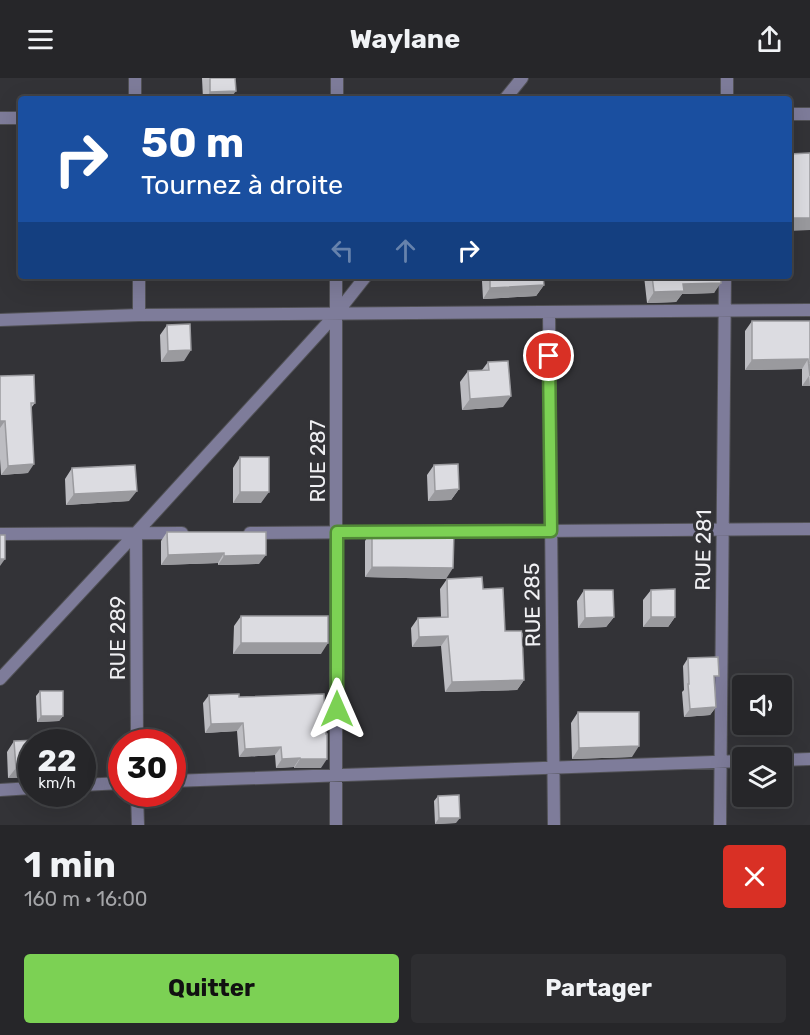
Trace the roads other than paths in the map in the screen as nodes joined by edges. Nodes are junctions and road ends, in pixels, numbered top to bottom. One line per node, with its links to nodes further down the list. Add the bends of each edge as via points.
1 (135, 78): 5 (street)
2 (337, 78): 6 (street)
3 (522, 78): 7 (street)
4 (727, 78): 8 (street)
5 (135, 96)
6 (337, 96)
7 (507, 96)
8 (727, 96)
9 (792, 114): 10 (street)
10 (810, 114)
11 (0, 118): 12 (street)
12 (18, 118)
13 (139, 279): 21 (street)
14 (336, 279): 20 (street, RUE 287)
15 (364, 279): 20 (street)
16 (725, 279): 18 (street, RUE 281)
17 (810, 310): 18 (street)
18 (725, 311): 19 (street); 24 (street, RUE 281)
19 (549, 312): 20 (street); 25 (street, RUE 285)
20 (336, 314): 21 (street); 26 (street, RUE 287); 27 (street)
21 (139, 315): 22 (street)
22 (0, 320)
23 (810, 529): 24 (street)
24 (723, 530): 25 (street); 36 (street, RUE 281)
25 (551, 531): 26 (street); 37 (street, RUE 285)
26 (337, 532): 29 (street); 38 (street, RUE 287)
27 (136, 533): 28 (street); 30 (street); 31 (street); 32 (street, RUE 289)
28 (195, 533)
29 (242, 533)
30 (0, 534)
31 (0, 679)
32 (137, 729)
33 (810, 759): 34 (street)
34 (792, 760)
35 (732, 761): 36 (street)
36 (720, 762): 37 (street); 46 (street, RUE 281)
37 (554, 768): 38 (street); 45 (street, RUE 285)
38 (337, 775): 39 (street); 44 (street, RUE 287)
39 (186, 780)
40 (18, 788): 41 (street)
41 (0, 789)
42 (137, 807): 43 (street)
43 (138, 825)
44 (336, 825)
45 (554, 825)
46 (720, 825)

